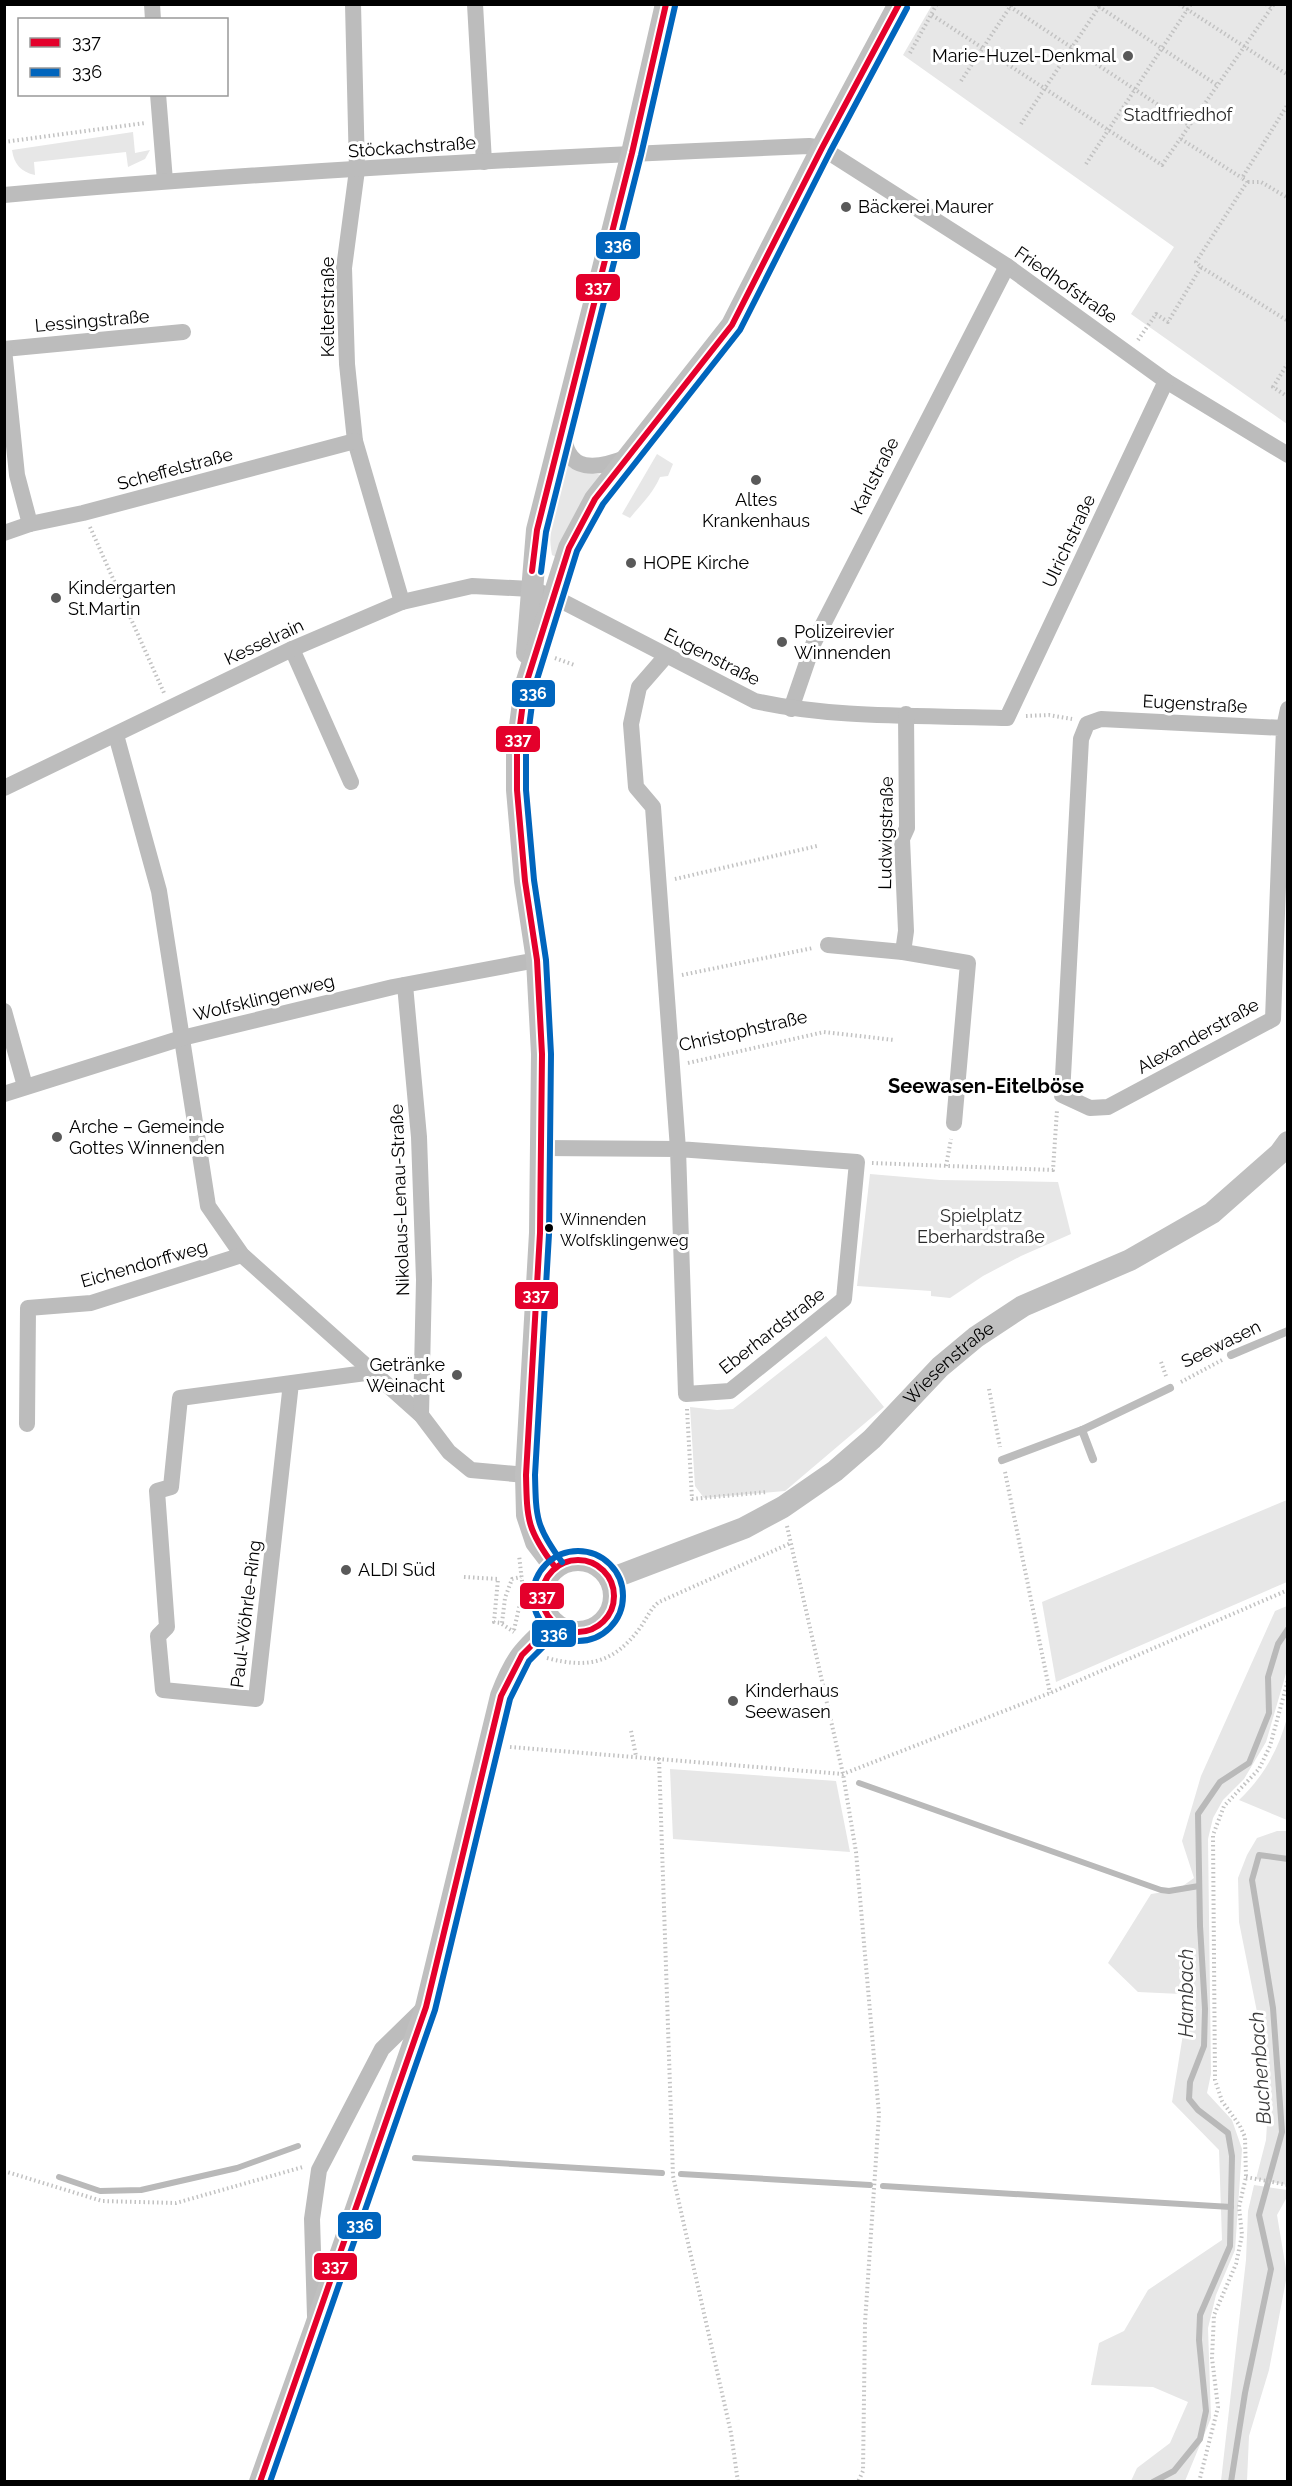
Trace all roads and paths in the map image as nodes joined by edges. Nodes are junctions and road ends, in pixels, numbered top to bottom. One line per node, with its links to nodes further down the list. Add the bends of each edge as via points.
1 (353, 4): 36 (street, Kelterstraße)
2 (475, 4): 34 (street)
3 (666, 4): 33 (street)
4 (899, 4): 32 (street)
5 (937, 4): 13 (path)
6 (1179, 4): 12 (path)
7 (1191, 4): 12 (path)
8 (1266, 4): 11 (path)
9 (1010, 5): 15 (path); 16 (path)
10 (1098, 5): 15 (path); 17 (path)
11 (1272, 6): 14 (path)
12 (1187, 10): 14 (path); 17 (path)
13 (932, 15): 16 (path); 18 (path)
14 (1243, 47): 19 (path); 21 (path)
15 (1072, 48): 22 (path); 23 (path)
16 (982, 49): 20 (path); 22 (path)
17 (1162, 49): 21 (path); 23 (path)
18 (910, 53)
19 (1287, 75)
20 (961, 81)
21 (1217, 85): 28 (path)
22 (1044, 89): 27 (path); 29 (path)
23 (1135, 90): 28 (path); 29 (path)
24 (159, 96): 26 (street)
25 (1287, 104): 37 (path)
26 (160, 121): 31 (path); 38 (street)
27 (1021, 124)
28 (1190, 126): 30 (path)
29 (1108, 132): 30 (path, via 1162,165); 35 (path)
30 (1181, 139): 37 (path)
31 (4, 142)
32 (822, 148): 33 (street, Stöckachstraße); 42 (street, Friedhofstraße); 54 (street, via 732,325)
33 (632, 153): 34 (street, Stöckachstraße); 51 (street)
34 (484, 162): 36 (street, Stöckachstraße)
35 (1086, 164)
36 (357, 170): 38 (street, Stöckachstraße); 52 (street, Kelterstraße, via 344,268 347,364)
37 (1242, 178): 39 (path)
38 (165, 181): 40 (street, Stöckachstraße)
39 (1248, 182): 41 (path, via 1261,182); 43 (path, via 1196,262)
40 (4, 195)
41 (1287, 198)
42 (1006, 266): 47 (street, Friedhofstraße); 65 (street, Karlstraße, via 814,642)
43 (1201, 267): 44 (path); 47 (path, via 1168,322 1156,314)
44 (1287, 321)
45 (183, 332): 46 (street, Lessingstraße)
46 (4, 349): 56 (street, Lessingstraße, via 17,475)
47 (1129, 353): 49 (street, Friedhofstraße)
48 (1287, 363): 50 (path, via 1273,387)
49 (1166, 381): 53 (street, Friedhofstraße); 70 (street, Ulrichstraße)
50 (1287, 397)
51 (564, 422): 54 (street, via 564,446 582,465 606,465); 58 (street, via 537,530)
52 (355, 441): 55 (street, Scheffelstraße); 60 (street, Kelterstraße)
53 (1287, 455)
54 (629, 456): 59 (street, via 595,500 569,548)
55 (83, 513): 56 (street, Scheffelstraße); 64 (path)
56 (30, 524): 57 (street, Scheffelstraße)
57 (4, 533)
58 (531, 589): 59 (street, Kesselrain); 60 (street, Kesselrain, via 472,586); 63 (street)
59 (554, 597): 62 (street, Eugenstraße); 63 (street)
60 (402, 602): 61 (street, Kesselrain)
61 (291, 649): 64 (street, Kesselrain); 73 (street)
62 (666, 656): 65 (street, Eugenstraße, via 755,701); 77 (street, Christophstraße, via 639,687 631,724 636,788 653,807)
63 (525, 687): 80 (street, via 517,749 517,789)
64 (170, 708): 72 (street, Kesselrain)
65 (791, 709): 67 (street, Eugenstraße)
66 (1287, 709): 71 (street)
67 (906, 714): 70 (street, Eugenstraße); 79 (street, Ludwigstraße)
68 (1033, 715): 69 (path)
69 (1067, 717)
70 (1007, 718)
71 (1284, 728): 75 (street, Alexanderstraße); 89 (street, Eugenstraße, via 1101,719 1087,724 1081,739)
72 (116, 735): 74 (street, Kesselrain); 84 (street, via 159,891)
73 (351, 782)
74 (4, 788)
75 (1284, 821): 89 (street, Alexanderstraße, via 1273,1019 1108,1107 1090,1107)
76 (817, 846): 77 (path)
77 (659, 882): 81 (street, Christophstraße)
78 (828, 945): 79 (street); 81 (path)
79 (903, 952): 90 (street, via 968,963)
80 (537, 960): 82 (street, Wolfsklingenweg); 92 (street)
81 (666, 978): 86 (street, Christophstraße)
82 (405, 985): 84 (street, Wolfsklingenweg); 105 (street, Nikolaus-Lenau-Straße, via 419,1137 424,1280)
83 (4, 1011): 87 (street)
84 (182, 1038): 87 (street, Wolfsklingenweg); 96 (street, via 208,1206)
85 (894, 1040): 86 (path, Christophstraße, via 824,1032)
86 (672, 1067): 93 (street, Christophstraße)
87 (24, 1086): 88 (street, Wolfsklingenweg)
88 (4, 1094)
89 (1062, 1095): 95 (path, via 1056,1112 1053,1170)
90 (954, 1123): 95 (path)
91 (1287, 1142): 111 (street, Wiesenstraße, via 1280,1154 1212,1214 1130,1260 1023,1306 976,1337 940,1367 872,1439)
92 (542, 1148): 93 (street); 110 (street)
93 (678, 1149): 94 (street); 104 (street)
94 (857, 1162): 95 (path); 104 (street, Eberhardstraße, via 844,1299 730,1391)
95 (946, 1166)
96 (242, 1255): 100 (street); 106 (street, Eichendorffweg, via 91,1303 28,1308)
97 (1287, 1331): 98 (lane, Seewasen)
98 (1231, 1355): 102 (path, Seewasen)
99 (1161, 1362): 102 (path, Seewasen)
100 (373, 1372): 101 (street, Paul-Wöhrle-Ring); 105 (street)
101 (291, 1383): 101 (street, Paul-Wöhrle-Ring, via 256,1699 163,1690 158,1636 167,1627 157,1491 171,1487 180,1398)
102 (1170, 1388): 107 (lane, Seewasen)
103 (989, 1389): 108 (path)
104 (686, 1394): 111 (path, via 692,1499 773,1491)
105 (421, 1414): 110 (street, via 449,1452 471,1470)
106 (27, 1424)
107 (1082, 1430): 108 (lane, Seewasen); 109 (lane)
108 (1002, 1460): 123 (path)
109 (1093, 1460)
110 (525, 1475): 113 (street, via 527,1515 536,1542)
111 (783, 1508): 112 (path); 116 (street, Wiesenstraße, via 744,1528)
112 (791, 1543): 121 (path, via 659,1602 623,1648); 128 (path)
113 (555, 1568): 116 (street, via 569,1561 585,1561 599,1567); 119 (street, via 542,1589 545,1611)
114 (464, 1577): 118 (path, via 498,1579 494,1622)
115 (521, 1577): 118 (path, via 512,1579)
116 (610, 1579): 119 (street, via 612,1604 602,1623 584,1632 565,1630)
117 (1287, 1590): 123 (path)
118 (502, 1623): 120 (path)
119 (554, 1623): 125 (street, via 512,1667)
120 (514, 1632)
121 (606, 1658)
122 (1287, 1680): 132 (path, via 1270,1746 1259,1769 1224,1806 1213,1835 1215,2080 1222,2101 1245,2137)
123 (1050, 1693): 128 (path)
124 (631, 1731): 126 (path)
125 (487, 1745): 126 (path); 129 (street)
126 (636, 1756): 127 (path)
127 (659, 1758): 128 (path); 136 (path, via 673,2176)
128 (843, 1774): 137 (path, via 856,1852 879,2114 865,2323 863,2471)
129 (426, 2007): 130 (street, via 382,2049); 134 (street)
130 (319, 2170): 131 (path, via 301,2167 176,2203 102,2201); 134 (street, via 312,2219)
131 (4, 2171)
132 (1246, 2176): 133 (path); 138 (path, via 1239,2207 1242,2235 1236,2264 1214,2315 1212,2358 1218,2407)
133 (1287, 2185)
134 (315, 2328): 135 (street)
135 (260, 2481)
136 (738, 2481)
137 (858, 2481)
138 (1199, 2481)

